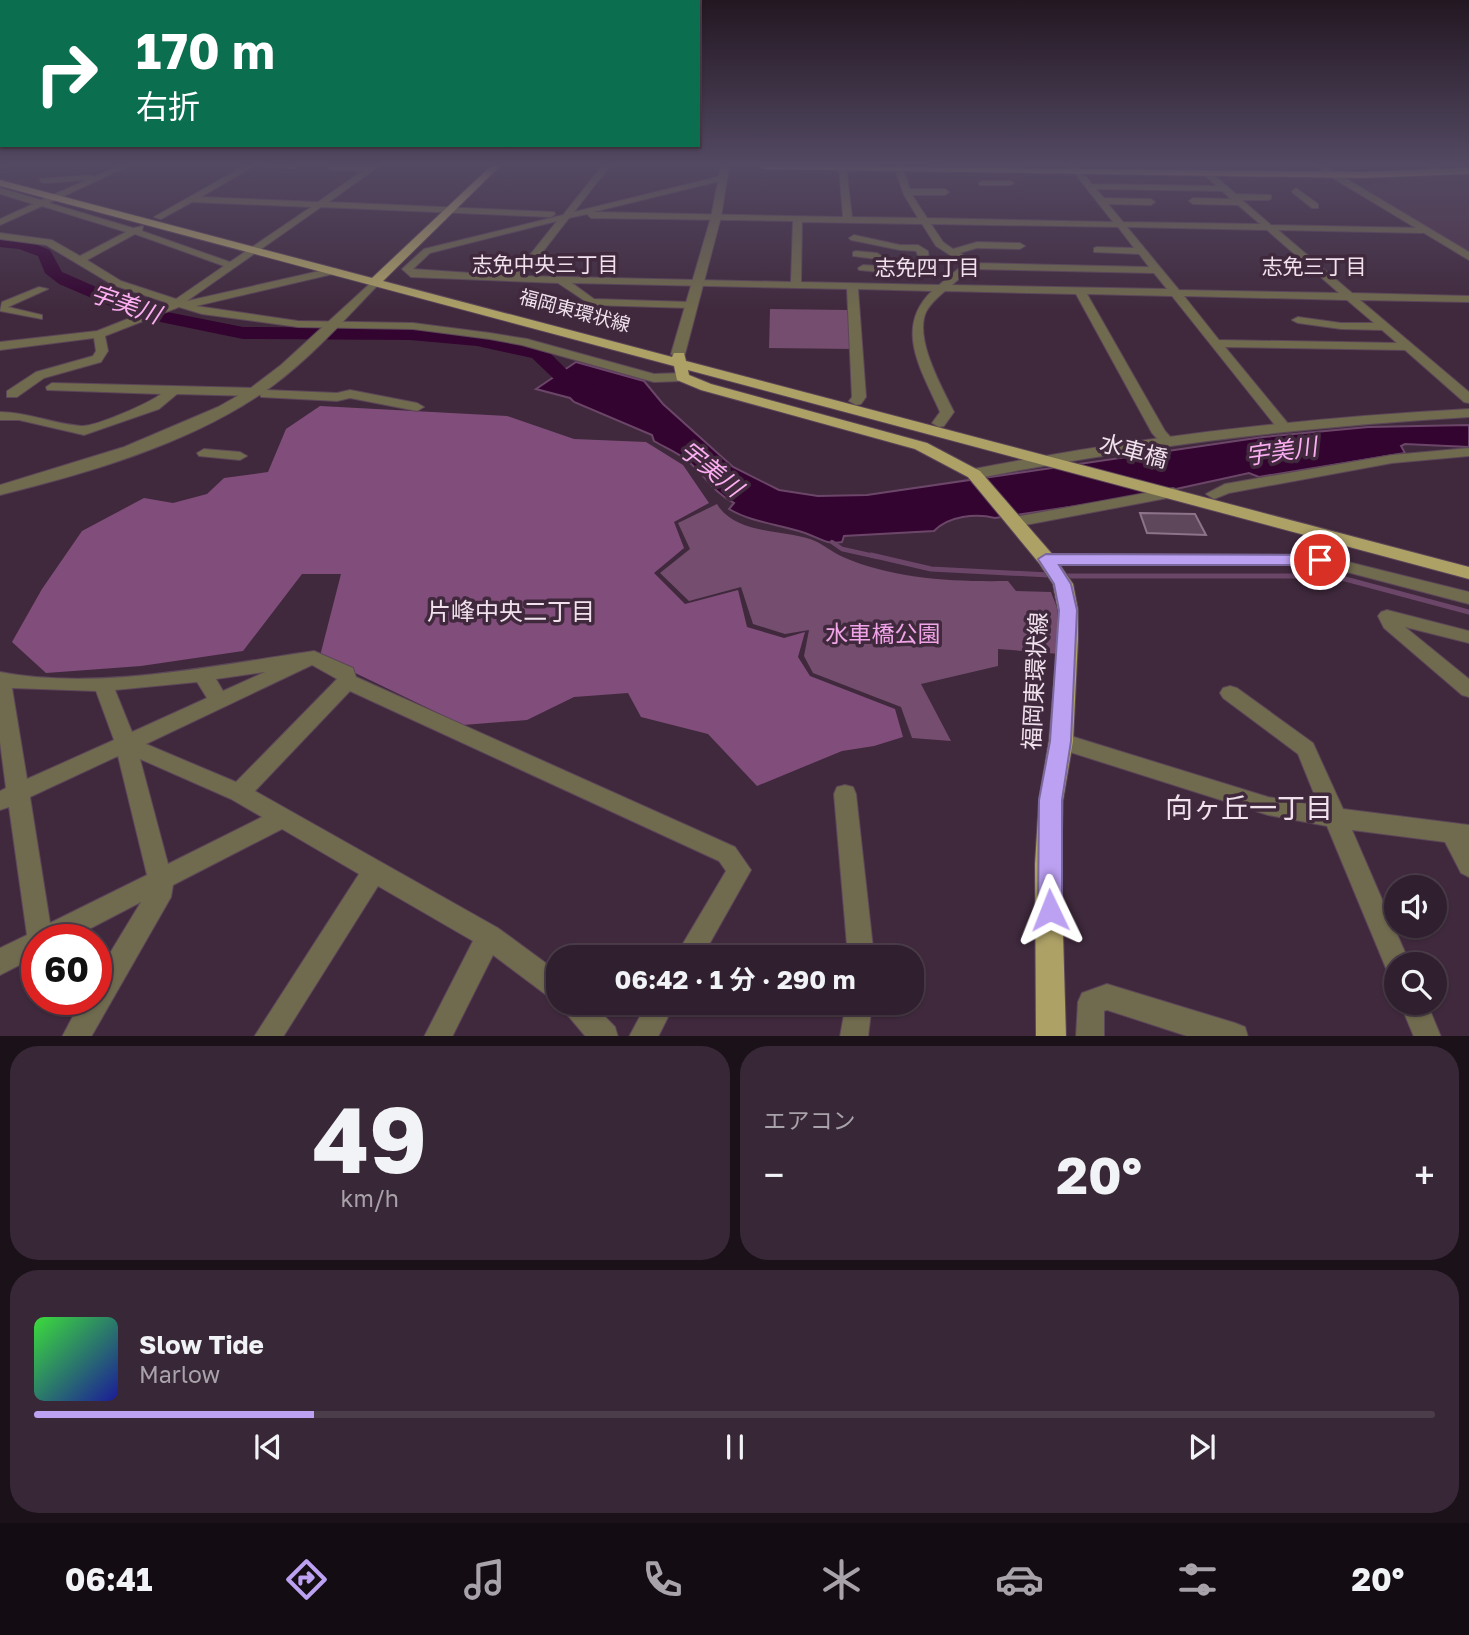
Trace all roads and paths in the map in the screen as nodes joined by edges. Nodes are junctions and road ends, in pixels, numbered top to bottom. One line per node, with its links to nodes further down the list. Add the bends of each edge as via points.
1 (80, 214): 26 (street)
2 (137, 214): 17 (main road, 福岡東環状線)
3 (163, 214): 17 (street)
4 (307, 214): 31 (street)
5 (446, 214): 47 (main road)
6 (555, 214): 12 (street)
7 (848, 214): 16 (street)
8 (921, 214): 18 (street)
9 (1112, 214): 21 (street)
10 (1255, 214): 23 (street)
11 (1397, 214): 25 (street)
12 (568, 215): 14 (street); 46 (street); 46 (street, via 427,251 407,270 411,274)
13 (1186, 216): 22 (street)
14 (716, 217): 15 (street); 49 (street)
15 (798, 218): 16 (street); 50 (street)
16 (848, 218): 18 (street)
17 (155, 219): 26 (street); 31 (main road, 福岡東環状線)
18 (924, 220): 24 (street); 34 (street, via 939,244)
19 (3, 221): 20 (street)
20 (32, 221)
21 (1120, 225): 22 (street); 24 (street); 33 (street)
22 (1196, 226): 23 (street)
23 (1270, 227): 25 (street); 56 (street)
24 (999, 229): 27 (street)
25 (1422, 230): 37 (street)
26 (134, 231): 39 (street); 40 (street)
27 (984, 232)
28 (0, 236): 39 (street, via 49,242)
29 (854, 238): 38 (street, via 871,239 881,246 918,248)
30 (1020, 246): 34 (street, via 978,245)
31 (260, 247): 40 (street); 45 (main road, 福岡東環状線); 47 (main road, 福岡東環状線)
32 (1097, 250): 33 (street)
33 (1141, 251): 44 (street)
34 (953, 252): 41 (street, via 969,261)
35 (856, 254): 36 (street)
36 (877, 256)
37 (1469, 257)
38 (924, 258)
39 (80, 260): 58 (street, via 117,283)
40 (233, 266): 58 (street)
41 (968, 266): 44 (street); 52 (street)
42 (863, 268): 43 (street)
43 (880, 269)
44 (1156, 270): 55 (street)
45 (332, 271): 47 (main road, 福岡東環状線); 58 (street)
46 (516, 279): 48 (street)
47 (378, 280): 63 (street); 69 (main road, 福岡東環状線)
48 (561, 280): 49 (street); 60 (street, via 591,302)
49 (696, 283): 50 (street); 60 (street)
50 (796, 285): 51 (street)
51 (852, 286): 52 (street); 75 (street)
52 (943, 288): 54 (street); 79 (street, via 921,311 917,331 947,412)
53 (43, 289): 59 (street)
54 (1080, 291): 55 (street); 81 (street, via 1158,433)
55 (1174, 293): 56 (street); 66 (street)
56 (1351, 297): 57 (street); 64 (street)
57 (1469, 299)
58 (182, 303): 63 (street, via 261,321); 65 (street)
59 (1, 305): 61 (street)
60 (690, 305): 69 (street)
61 (38, 317)
62 (1298, 320): 64 (street)
63 (332, 324): 69 (street, via 413,326 490,336 654,378); 72 (street)
64 (1385, 327): 68 (street)
65 (99, 334): 67 (street); 73 (street, via 102,351 97,359 40,375)
66 (1215, 343): 68 (street); 80 (street)
67 (0, 346)
68 (1409, 347): 74 (street)
69 (681, 365): 75 (main road, 福岡東環状線); 85 (main road, 福岡東環状線); 86 (main road, 福岡東環状線, via 706,387 921,446)
70 (52, 387): 71 (street)
71 (175, 389): 72 (street); 78 (street, via 154,407 84,431)
72 (260, 393): 76 (street, via 350,394); 87 (street, via 163,438)
73 (12, 394)
74 (1469, 399)
75 (856, 401): 79 (main road, 福岡東環状線)
76 (417, 407)
77 (1469, 413): 80 (street)
78 (0, 416)
79 (939, 423): 85 (main road, 福岡東環状線)
80 (1283, 426): 81 (street)
81 (1167, 441): 85 (street)
82 (1469, 452): 89 (street, via 1347,467)
83 (204, 453): 84 (street)
84 (240, 456)
85 (1056, 458): 86 (street); 88 (main road, 水車橋); 88 (main road, 水車橋)
86 (977, 476): 90 (main road, 福岡東環状線)
87 (0, 490)
88 (1174, 490): 89 (main road); 90 (street); 93 (main road)
89 (1214, 494): 91 (main road)
90 (1013, 520): 92 (main road, 福岡東環状線)
91 (1469, 562)
92 (1053, 569): 94 (street, via 1320,560); 104 (main road, 福岡東環状線, via 1068,610)
93 (1469, 573)
94 (1469, 598)
95 (1469, 637): 101 (street, via 1387,616 1390,624)
96 (314, 657): 97 (street); 99 (street, via 346,673); 103 (street)
97 (202, 673): 100 (street); 103 (street)
98 (1, 680): 100 (street); 108 (street)
99 (347, 681): 106 (street); 118 (street, via 727,854 739,870)
100 (104, 686): 105 (street)
101 (1469, 690)
102 (1230, 693): 109 (street, via 1306,749)
103 (219, 702): 105 (street)
104 (1061, 741): 109 (street, via 1268,806); 134 (main road, 福岡東環状線, via 1051,800 1049,851)
105 (126, 744): 106 (street); 108 (street); 114 (street)
106 (239, 793): 110 (street)
107 (845, 794): 119 (street)
108 (8, 797): 115 (street)
109 (1335, 818): 111 (street); 121 (street)
110 (280, 819): 113 (street); 114 (street)
111 (1460, 834): 112 (street)
112 (1469, 866)
113 (374, 872): 117 (street); 129 (street)
114 (159, 880): 116 (street); 128 (street, via 162,889)
115 (36, 924)
116 (73, 924)
117 (489, 937): 123 (street); 130 (street)
118 (695, 945)
119 (860, 945)
120 (21, 951): 122 (street)
121 (1392, 952)
122 (0, 962)
123 (546, 979)
124 (585, 1015): 131 (street)
125 (655, 1015): 132 (street)
126 (857, 1015): 133 (street)
127 (1418, 1015): 137 (street)
128 (76, 1036)
129 (268, 1036)
130 (438, 1036)
131 (604, 1036)
132 (643, 1036)
133 (854, 1036)
134 (1051, 1036)
135 (1090, 1036): 136 (street, via 1091,1002 1107,997)
136 (1232, 1036)
137 (1428, 1036)

